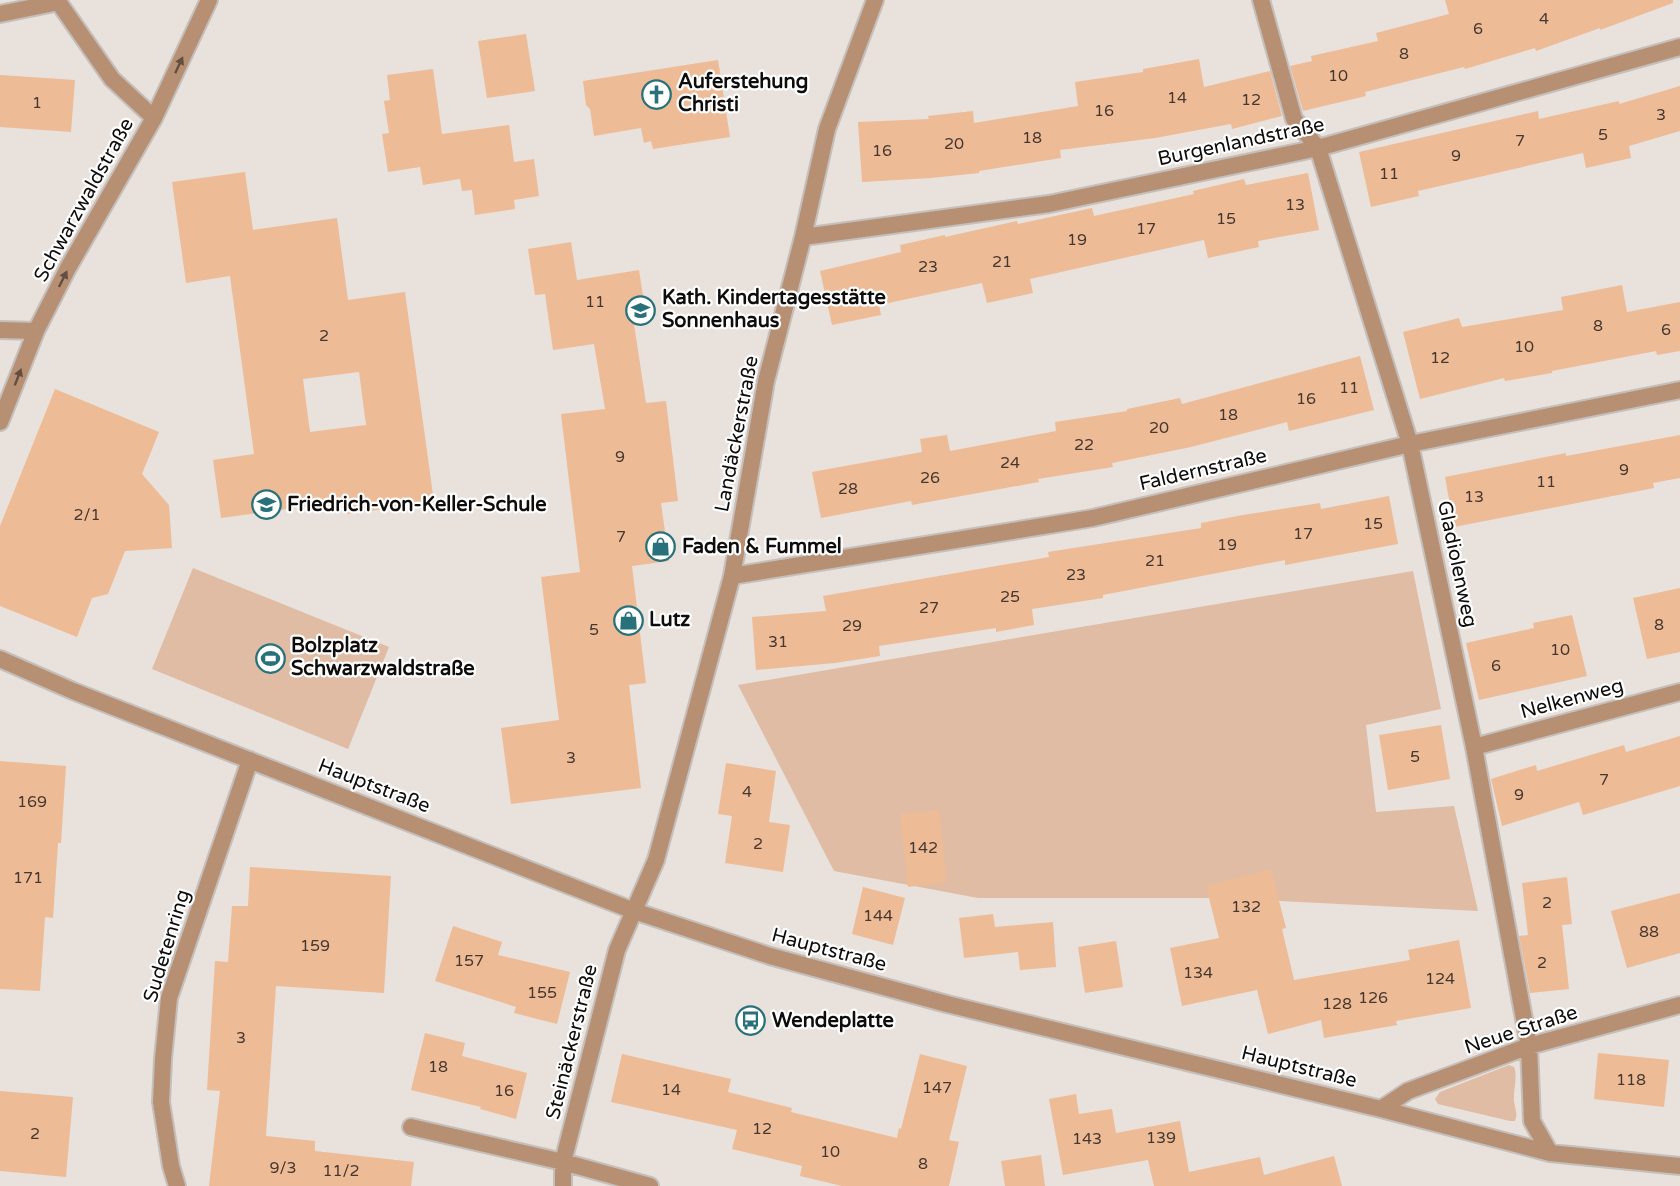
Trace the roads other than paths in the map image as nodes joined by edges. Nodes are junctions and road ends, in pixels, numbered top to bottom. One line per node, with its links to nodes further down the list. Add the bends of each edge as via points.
1 (209, 0): 7 (street, Schwarzwaldstraße, one-way to 1)
2 (875, 0): 9 (street, Landäckerstraße, via 827,129)
3 (1261, 0): 8 (street, Gladiolenweg, via 1294,119)
4 (58, 1): 5 (street); 7 (street, via 112,79)
5 (0, 14)
6 (1680, 47): 8 (street, Burgenlandstraße)
7 (154, 118): 11 (street, Schwarzwaldstraße, one-way to 7)
8 (1318, 148): 9 (street, Burgenlandstraße, via 1049,204); 14 (street, Gladiolenweg)
9 (803, 237): 15 (street, Landäckerstraße, via 766,381)
10 (0, 330): 11 (street)
11 (36, 331): 13 (street, Schwarzwaldstraße, one-way to 11)
12 (1680, 390): 14 (street, Faldernstraße)
13 (0, 423)
14 (1410, 444): 15 (street, Faldernstraße, via 1093,518); 18 (street, Gladiolenweg)
15 (732, 576): 20 (street, Landäckerstraße, via 656,860)
16 (0, 659): 19 (street, Hauptstraße)
17 (1680, 692): 18 (street, Nelkenweg)
18 (1474, 747): 22 (street, Gladiolenweg)
19 (250, 760): 20 (street, Hauptstraße); 28 (street, Sudetenring, via 169,999 161,1102)
20 (634, 911): 23 (street, Hauptstraße, via 770,956 936,1001); 26 (street, Steinäckerstraße, via 617,950)
21 (1680, 1005): 22 (street, Neue Straße)
22 (1529, 1046): 23 (street, Neue Straße, via 1408,1091); 25 (street, Gladiolenweg, via 1532,1121)
23 (1381, 1109): 25 (street, Hauptstraße)
24 (411, 1127): 26 (street)
25 (1550, 1153): 27 (street, Hauptstraße)
26 (563, 1162): 29 (street, Steinäckerstraße); 30 (street)
27 (1680, 1166)
28 (177, 1186)
29 (563, 1186)
30 (650, 1186)

